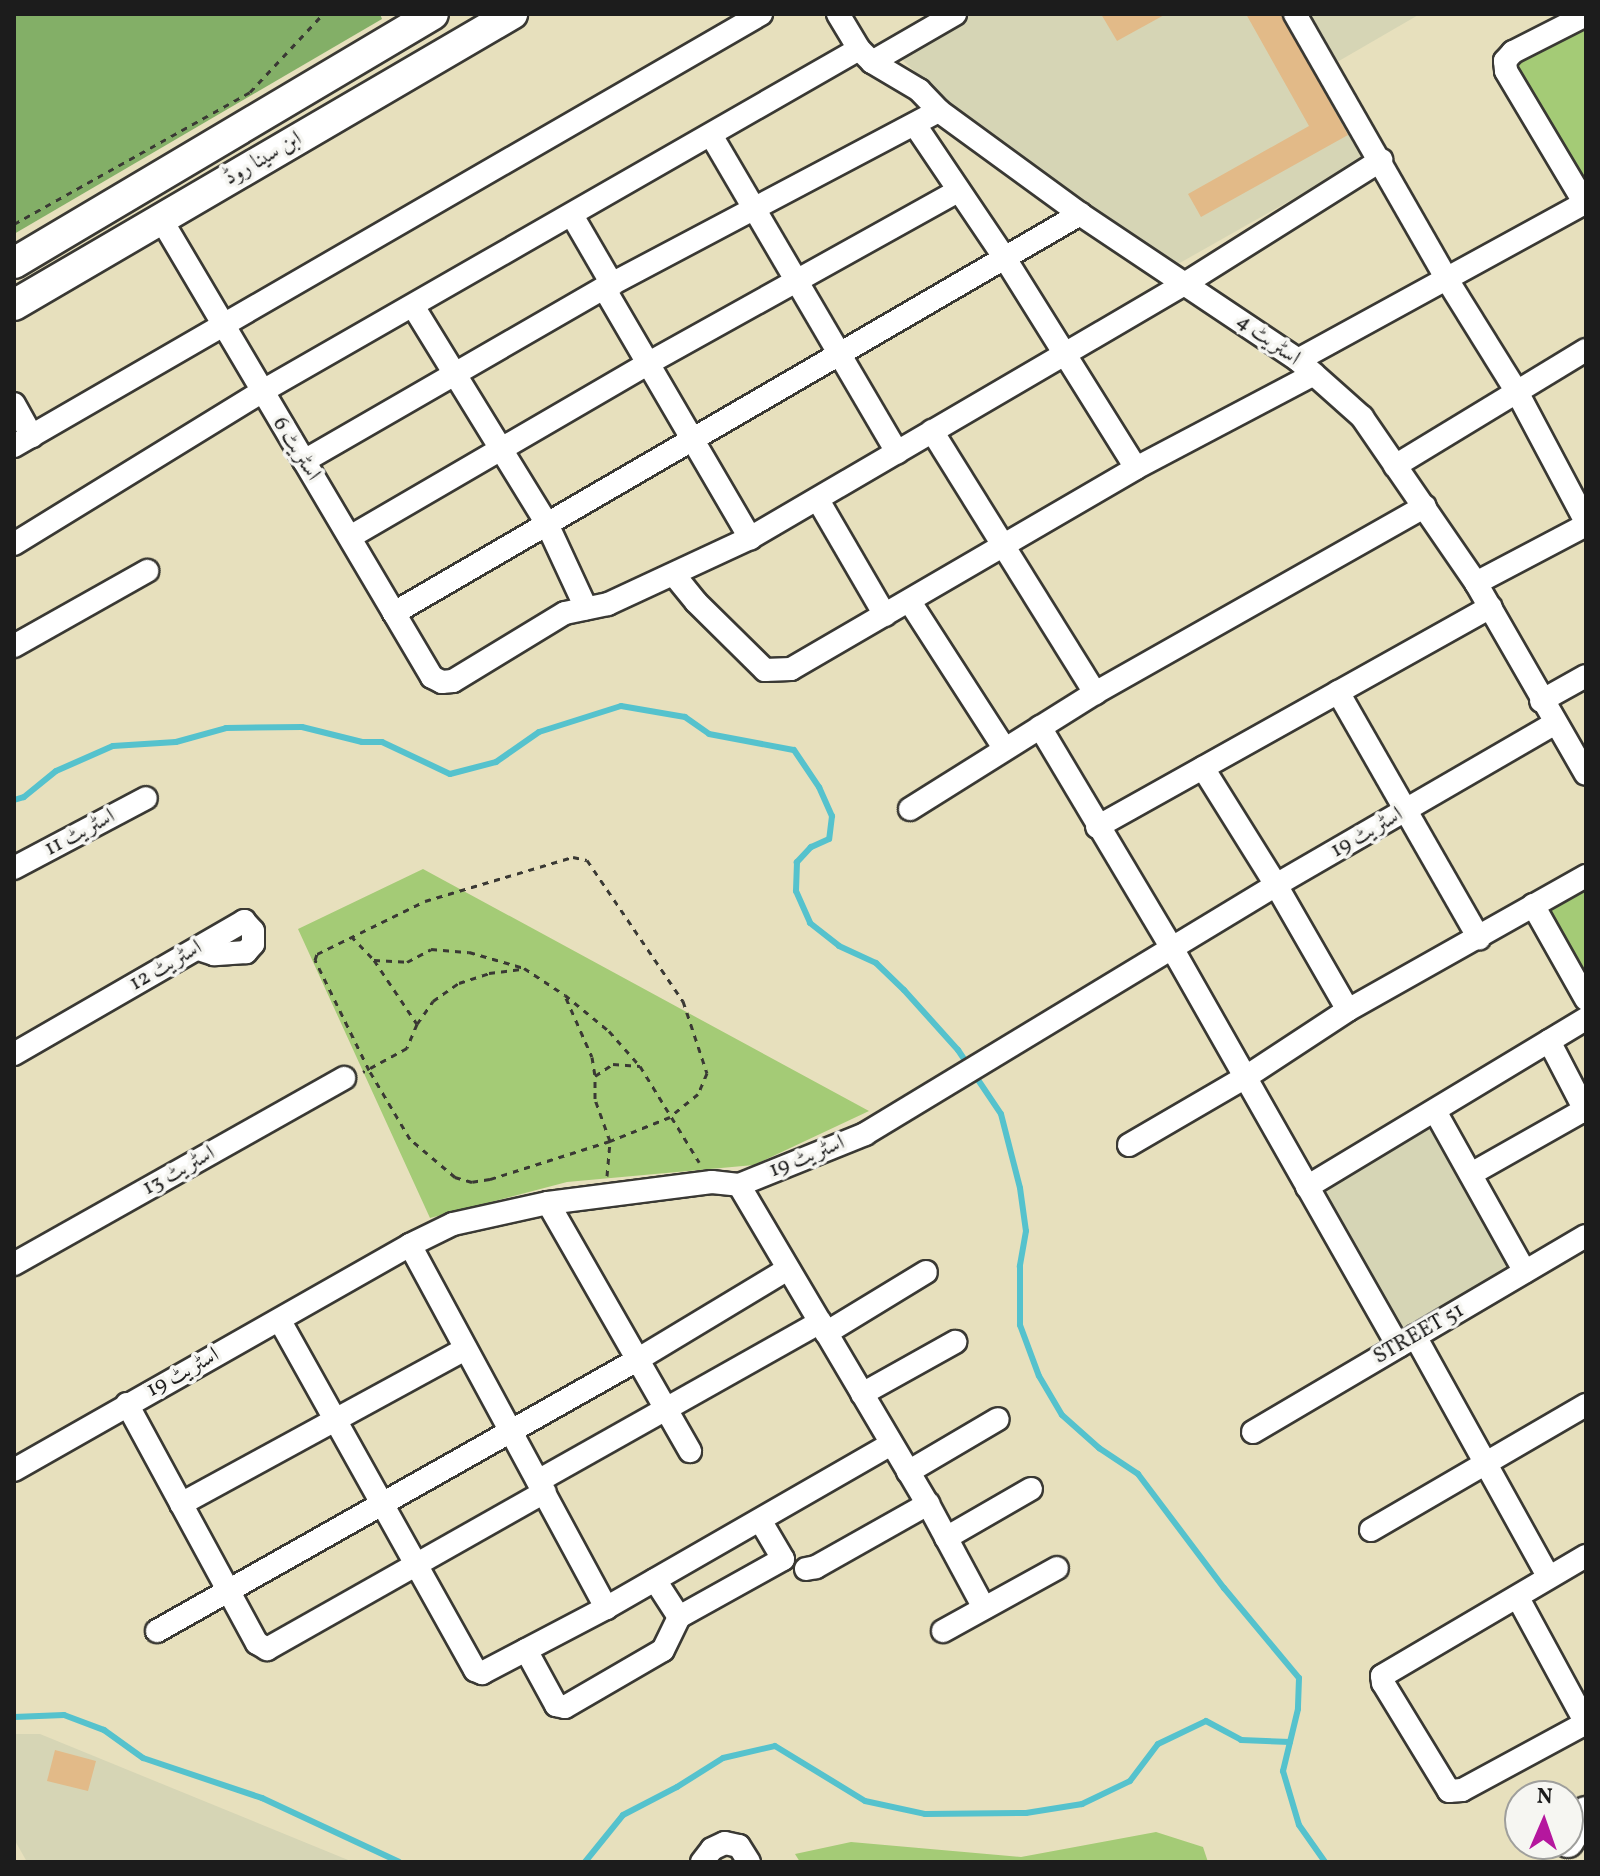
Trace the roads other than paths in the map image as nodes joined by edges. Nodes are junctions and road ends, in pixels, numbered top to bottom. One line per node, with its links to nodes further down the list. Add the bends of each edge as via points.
1 (433, 14): 20 (main road, ابن سینا روڈ)
2 (512, 14): 18 (main road, ابن سینا روڈ)
3 (761, 14): 27 (street)
4 (838, 14): 8 (street, اسٹریٹ 4)
5 (955, 14): 8 (street)
6 (1295, 14): 12 (street)
7 (1584, 17): 14 (street, via 1505,61 1506,71)
8 (866, 55): 9 (street, اسٹریٹ 4, via 919,90); 11 (street)
9 (939, 111): 10 (street); 16 (street, اسٹریٹ 4)
10 (915, 125): 13 (street); 15 (street)
11 (711, 135): 15 (street); 17 (street)
12 (1381, 160): 21 (street); 23 (street)
13 (958, 191): 19 (street); 22 (street)
14 (1586, 204): 21 (street)
15 (757, 210): 22 (street); 24 (street)
16 (1080, 214): 19 (street); 23 (street, اسٹریٹ 4)
17 (573, 217): 24 (street); 26 (street)
18 (161, 219): 25 (main road, ابن سینا روڈ); 27 (street, اسٹریٹ 6)
19 (1006, 260): 29 (street); 30 (street)
20 (14, 263)
21 (1446, 278): 32 (street); 35 (street)
22 (799, 283): 30 (street); 31 (street)
23 (1186, 283): 29 (street); 32 (street, اسٹریٹ 4)
24 (608, 286): 31 (street); 33 (street)
25 (14, 305)
26 (413, 306): 33 (street); 34 (street)
27 (222, 326): 34 (street, اسٹریٹ 6); 38 (street)
28 (1586, 350): 35 (street)
29 (1064, 355): 37 (street); 44 (street)
30 (838, 357): 39 (street); 41 (street)
31 (647, 364): 39 (street); 40 (street)
32 (1306, 367): 43 (street, اسٹریٹ 4, via 1362,417); 44 (street)
33 (455, 373): 40 (street); 42 (street)
34 (261, 392): 42 (street, اسٹریٹ 6); 51 (street)
35 (1517, 392): 43 (street); 47 (street)
36 (14, 404): 38 (street)
37 (932, 431): 41 (street); 52 (street)
38 (23, 441)
39 (692, 441): 48 (street); 50 (street)
40 (502, 448): 48 (street); 49 (street)
41 (897, 452): 45 (street)
42 (304, 461): 49 (street, اسٹریٹ 6)
43 (1395, 466): 46 (street, اسٹریٹ 4)
44 (1136, 468): 52 (street)
45 (818, 500): 50 (street); 60 (street)
46 (1425, 506): 55 (street, اسٹریٹ 4); 64 (street)
47 (1586, 523): 55 (street)
48 (547, 524): 58 (street); 59 (street)
49 (350, 537): 59 (street, اسٹریٹ 6)
50 (750, 538): 54 (street)
51 (14, 544)
52 (1002, 547): 56 (street); 64 (street)
53 (147, 571): 61 (street)
54 (675, 576): 58 (street); 60 (street, via 765,670 791,669)
55 (1476, 583): 57 (street, اسٹریٹ 4)
56 (910, 602): 60 (street); 68 (street)
57 (1491, 607): 63 (street); 65 (street, اسٹریٹ 4)
58 (586, 608): 59 (street, اسٹریٹ 6, via 565,613 453,681 442,682 432,677)
59 (394, 613)
60 (885, 615)
61 (14, 646)
62 (1586, 676): 65 (street)
63 (1338, 692): 69 (street); 73 (street)
64 (1095, 693): 67 (street)
65 (1541, 701): 66 (street, اسٹریٹ 4)
66 (1556, 723): 70 (street, اسٹریٹ 4); 73 (street, اسٹریٹ 19)
67 (1040, 727): 68 (street); 74 (street)
68 (1004, 748): 72 (street)
69 (1203, 768): 74 (street); 77 (street)
70 (1586, 774)
71 (146, 798): 75 (street, اسٹریٹ 11)
72 (910, 809)
73 (1404, 811): 77 (street, اسٹریٹ 19); 79 (street)
74 (1097, 827): 80 (street)
75 (14, 868)
76 (1586, 876): 78 (street)
77 (1276, 885): 80 (street, اسٹریٹ 19); 83 (street)
78 (1533, 905): 79 (street); 82 (street)
79 (1479, 938): 83 (street)
80 (1172, 948): 87 (street); 93 (street, اسٹریٹ 19, via 865,1134)
81 (199, 949): 86 (street, اسٹریٹ 12, via 214,954 246,952 253,944 253,931 244,921)
82 (1586, 999)
83 (1348, 1010): 87 (street)
84 (1586, 1019): 85 (street)
85 (1549, 1041): 89 (street); 90 (street)
86 (14, 1054)
87 (1246, 1077): 91 (street); 94 (street)
88 (344, 1078): 98 (street, اسٹریٹ 13)
89 (1435, 1111): 92 (street); 94 (street)
90 (1586, 1111): 92 (street)
91 (1129, 1145)
92 (1471, 1174): 101 (street)
93 (739, 1185): 95 (street, اسٹریٹ 19, via 712,1182); 99 (street)
94 (1307, 1187): 104 (street)
95 (548, 1203): 96 (street, اسٹریٹ 19, via 453,1224); 107 (street)
96 (410, 1245): 102 (street, اسٹریٹ 19); 106 (street)
97 (1583, 1245): 101 (street, STREET 51)
98 (14, 1264)
99 (788, 1269): 103 (street); 107 (street)
100 (926, 1272): 103 (street)
101 (1525, 1272): 104 (street, STREET 51)
102 (280, 1321): 109 (street, اسٹریٹ 19); 113 (street)
103 (823, 1327): 108 (street); 111 (street)
104 (1406, 1341): 115 (street, STREET 51); 118 (street)
105 (955, 1342): 108 (street)
106 (465, 1349): 113 (street); 114 (street)
107 (637, 1360): 111 (street); 114 (street)
108 (862, 1394): 116 (street)
109 (127, 1404): 119 (street, اسٹریٹ 19); 124 (street)
110 (1586, 1405): 118 (street)
111 (666, 1410): 117 (street); 121 (street)
112 (998, 1419): 120 (street)
113 (334, 1420): 123 (street); 124 (street)
114 (511, 1431): 121 (street); 123 (street)
115 (1253, 1432)
116 (891, 1444): 120 (street); 126 (street)
117 (690, 1451)
118 (1485, 1462): 127 (street); 133 (street)
119 (14, 1470)
120 (908, 1472): 125 (street)
121 (542, 1487): 130 (street); 137 (street)
122 (1031, 1489): 128 (street)
123 (381, 1502): 130 (street); 135 (street)
124 (181, 1504): 135 (street)
125 (928, 1504): 128 (street); 132 (street)
126 (760, 1520): 134 (street); 139 (street, via 783,1559)
127 (1371, 1530)
128 (946, 1538): 138 (street)
129 (1586, 1556): 133 (street)
130 (419, 1566): 135 (street, via 267,1649 257,1643); 142 (street, via 475,1670 482,1673)
131 (1057, 1568): 138 (street)
132 (806, 1569)
133 (1548, 1576): 136 (street)
134 (655, 1580): 137 (street); 139 (street)
135 (228, 1588): 140 (street)
136 (1518, 1598): 143 (street); 143 (street, via 1386,1671 1383,1683 1449,1791 1462,1790)
137 (606, 1608): 142 (street)
138 (984, 1608): 141 (street)
139 (679, 1617): 142 (street, via 663,1650 565,1707 556,1705)
140 (157, 1631)
141 (943, 1631)
142 (526, 1650)
143 (1586, 1723)
144 (702, 1862): 145 (street, via 725,1843 739,1846)
145 (749, 1862)

